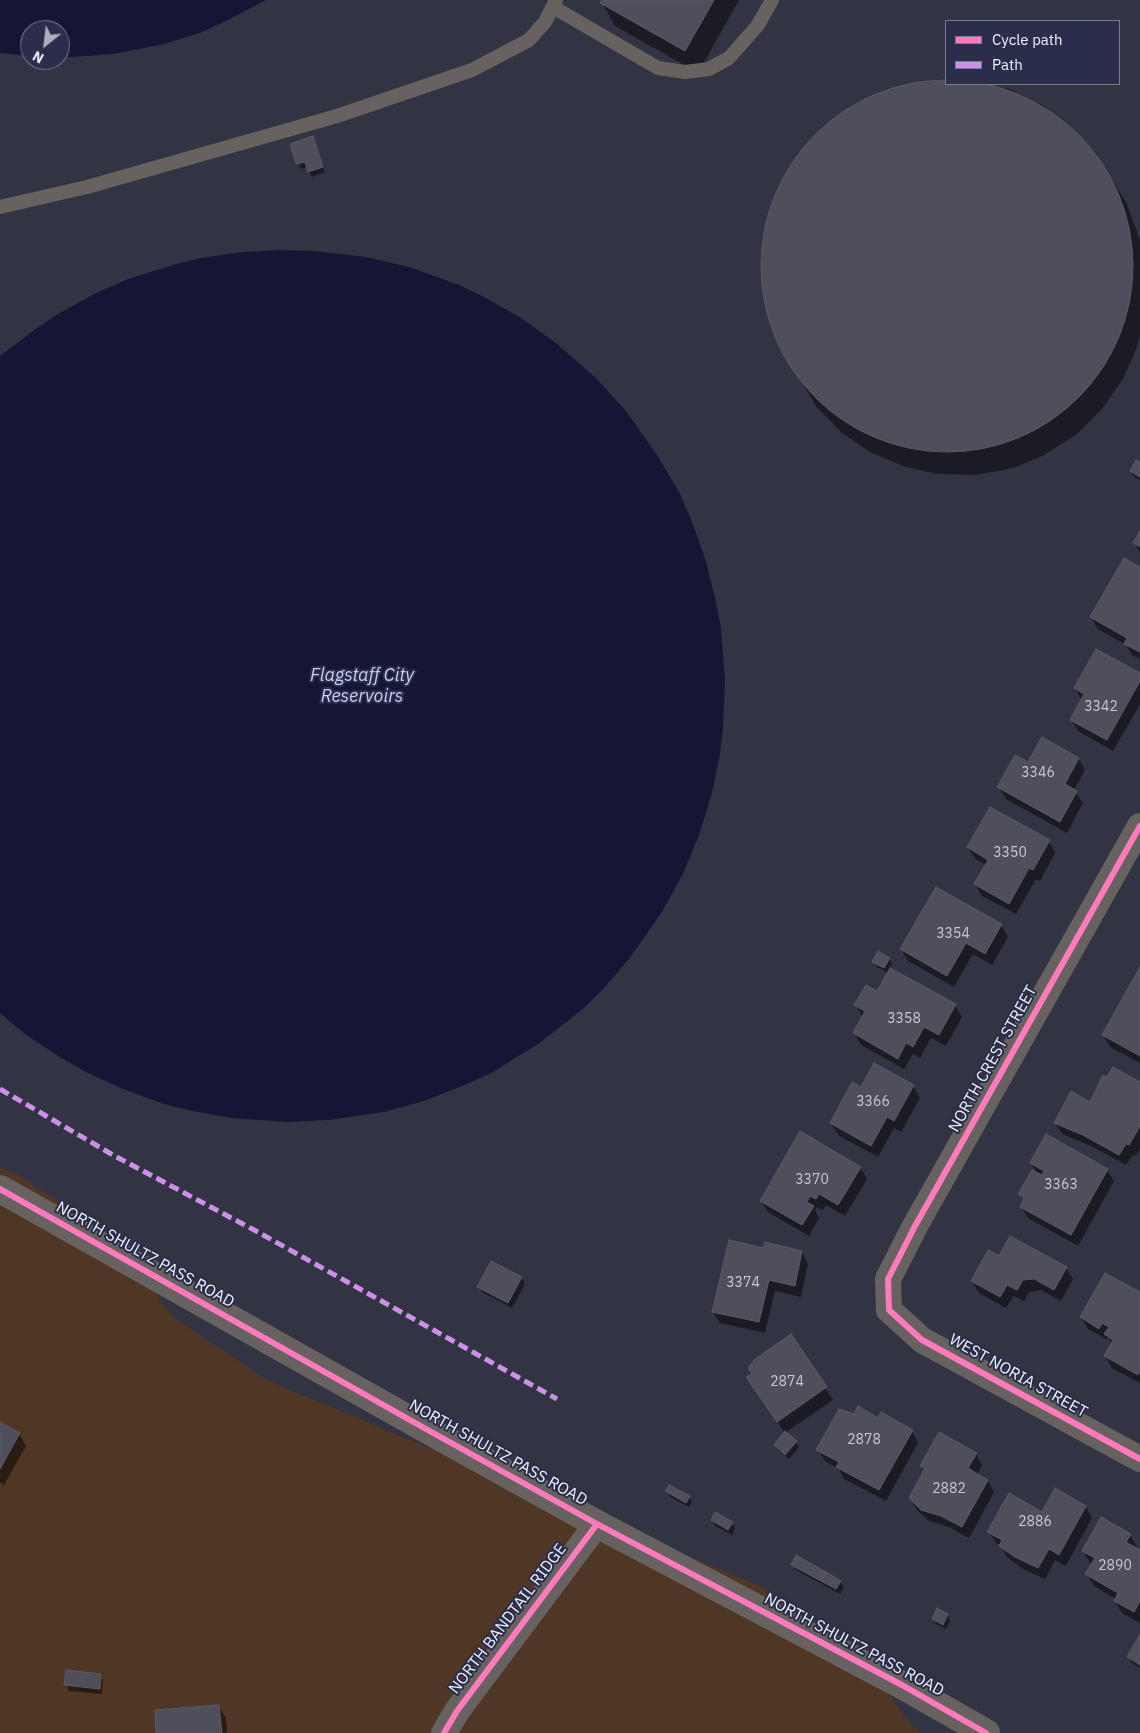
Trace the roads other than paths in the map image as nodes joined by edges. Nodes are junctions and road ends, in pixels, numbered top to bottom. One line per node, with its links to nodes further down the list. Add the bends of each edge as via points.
1 (772, 0): 2 (lane, via 758,25 729,58 709,69 685,72 658,68)
2 (554, 3): 3 (lane, via 545,22 528,40 472,70 337,116 87,187)
3 (0, 207)
4 (1140, 826): 6 (street, NORTH CREST STREET, via 915,1226 888,1279)
5 (0, 1189): 8 (street, NORTH SHULTZ PASS ROAD)
6 (889, 1310): 7 (street, WEST NORIA STREET, via 922,1340)
7 (1140, 1458)
8 (598, 1524): 9 (street, NORTH BANDTAIL RIDGE, via 456,1711); 10 (street, NORTH SHULTZ PASS ROAD, via 902,1685)
9 (444, 1733)
10 (985, 1733)

